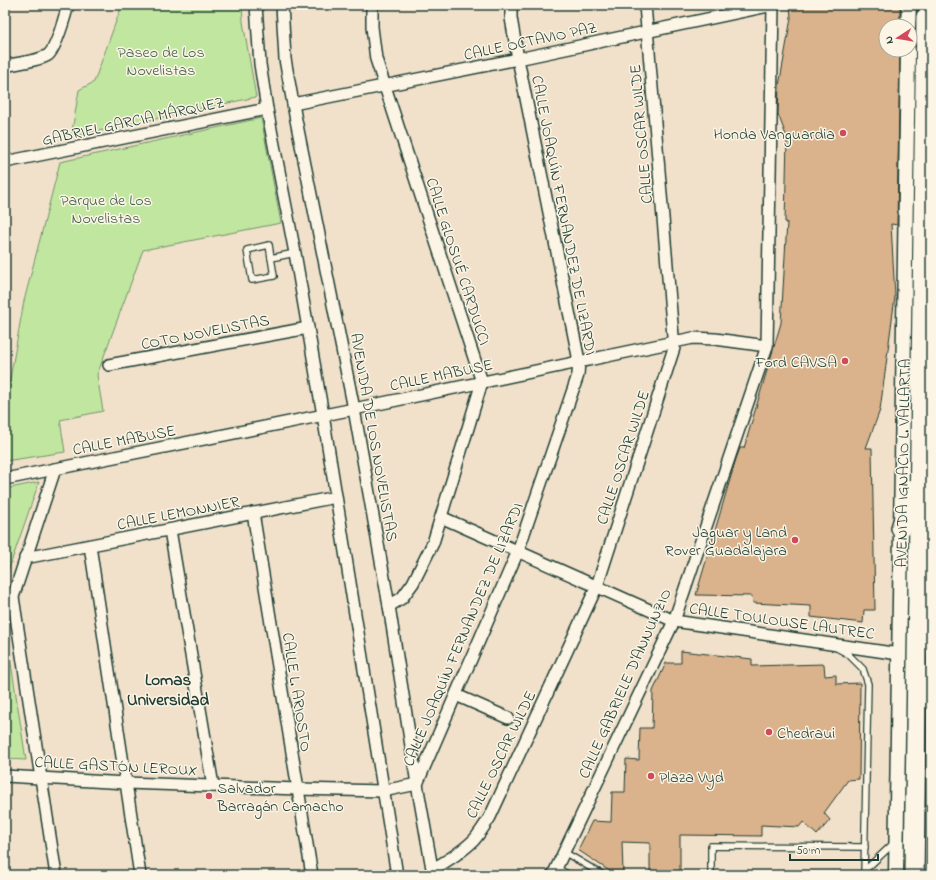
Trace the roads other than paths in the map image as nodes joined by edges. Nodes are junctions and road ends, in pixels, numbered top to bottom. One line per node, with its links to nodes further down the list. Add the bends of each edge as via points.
1 (68, 5): 12 (street, via 50,54)
2 (256, 5): 15 (street, via 260,64)
3 (282, 5): 14 (street, AVENIDA DE LOS NOVELISTAS, via 285,59)
4 (372, 5): 13 (street, CALLE GLOSUÉ CARDUCCI, via 376,59)
5 (511, 5): 11 (street, CALLE JOAQUÍN FERNANDEZ DE LIZARDI)
6 (645, 5): 9 (street, CALLE OSCAR WILDE)
7 (773, 5): 9 (street, CALLE OCTAVIO PAZ); 21 (street, CALLE GABRIELE D'ANNUNZIO)
8 (913, 13): 27 (highway, AVENIDA IGNACIO L. VALLARTA)
9 (647, 32): 11 (street, CALLE OCTAVIO PAZ); 20 (street, CALLE OSCAR WILDE)
10 (908, 58): 33 (street, AVENIDA IGNACIO L. VALLARTA)
11 (518, 59): 13 (street, CALLE OCTAVIO PAZ); 22 (street, CALLE JOAQUÍN FERNANDEZ DE LIZARDI)
12 (5, 66)
13 (385, 86): 14 (street, CALLE OCTAVIO PAZ); 24 (street, CALLE GLOSUÉ CARDUCCI)
14 (293, 104): 25 (street, AVENIDA DE LOS NOVELISTAS)
15 (267, 109): 16 (street, GABRIEL GARCIA MÁRQUEZ); 17 (street)
16 (5, 162)
17 (295, 253): 18 (lane); 19 (street)
18 (271, 258): 18 (lane, via 274,276 252,280 247,250 269,245)
19 (308, 328): 23 (street, COTO NOVELISTAS); 26 (street)
20 (674, 342): 21 (street, CALLE MABUSE, via 693,338); 22 (street, CALLE MABUSE); 38 (street, CALLE OSCAR WILDE)
21 (767, 346): 40 (street, CALLE GABRIELE D'ANNUNZIO)
22 (579, 361): 24 (street, CALLE MABUSE); 36 (street, CALLE JOAQUÍN FERNANDEZ DE LIZARDI, via 578,375)
23 (109, 365)
24 (482, 382): 25 (street, CALLE MABUSE); 32 (street)
25 (354, 409): 26 (street, CALLE MABUSE); 39 (street, AVENIDA DE LOS NOVELISTAS)
26 (323, 415): 28 (street, CALLE MABUSE); 30 (street)
27 (925, 464): 33 (highway); 66 (highway, AVENIDA IGNACIO L. VALLARTA); 67 (highway, AVENIDA IGNACIO L. VALLARTA)
28 (55, 469): 29 (street, CALLE MABUSE); 37 (street)
29 (5, 479)
30 (336, 497): 31 (street, CALLE LEMONNIER); 51 (street)
31 (253, 513): 34 (street, CALLE LEMONNIER); 50 (street, CALLE L. ARIOSTO)
32 (441, 517): 36 (street, CALLE TOULOUSE LAUTREC); 39 (street, via 433,543 413,583 402,598)
33 (901, 528): 42 (street, AVENIDA IGNACIO L. VALLARTA)
34 (170, 530): 35 (street, CALLE LEMONNIER); 49 (street)
35 (90, 546): 37 (street, CALLE LEMONNIER); 47 (street)
36 (518, 551): 38 (street, CALLE TOULOUSE LAUTREC); 43 (street, CALLE JOAQUÍN FERNANDEZ DE LIZARDI)
37 (26, 558): 46 (street, via 13,597)
38 (597, 586): 40 (street, CALLE TOULOUSE LAUTREC); 55 (street, CALLE OSCAR WILDE, via 490,817 474,840)
39 (389, 606): 48 (street, AVENIDA DE LOS NOVELISTAS)
40 (674, 620): 41 (street, CALLE TOULOUSE LAUTREC); 54 (street, CALLE GABRIELE D'ANNUNZIO)
41 (828, 644): 42 (street, CALLE TOULOUSE LAUTREC); 53 (lane, via 848,654 863,669 868,684)
42 (899, 654): 52 (street, AVENIDA IGNACIO L. VALLARTA)
43 (456, 695): 44 (street); 48 (street, CALLE JOAQUÍN FERNANDEZ DE LIZARDI)
44 (508, 718)
45 (5, 776): 46 (street, CALLE GASTÓN LEROUX)
46 (41, 778): 47 (street, CALLE GASTÓN LEROUX); 58 (street)
47 (126, 783): 49 (street, CALLE GASTÓN LEROUX); 59 (street)
48 (417, 784): 51 (street, CALLE GASTÓN LEROUX); 55 (street, AVENIDA DE LOS NOVELISTAS)
49 (213, 786): 50 (street, CALLE GASTÓN LEROUX)
50 (298, 790): 51 (street, CALLE GASTÓN LEROUX); 60 (street, CALLE L. ARIOSTO)
51 (383, 791): 61 (street)
52 (896, 840): 57 (lane); 65 (street, AVENIDA IGNACIO L. VALLARTA)
53 (865, 847): 57 (lane); 64 (lane, via 711,846)
54 (564, 852): 56 (street, CALLE GABRIELE D'ANNUNZIO); 63 (lane)
55 (433, 872)
56 (555, 872): 62 (lane)
57 (864, 873)
58 (56, 875)
59 (140, 875)
60 (312, 875)
61 (397, 875)
62 (570, 875)
63 (603, 875)
64 (711, 875)
65 (896, 875)
66 (914, 875)
67 (923, 875)

